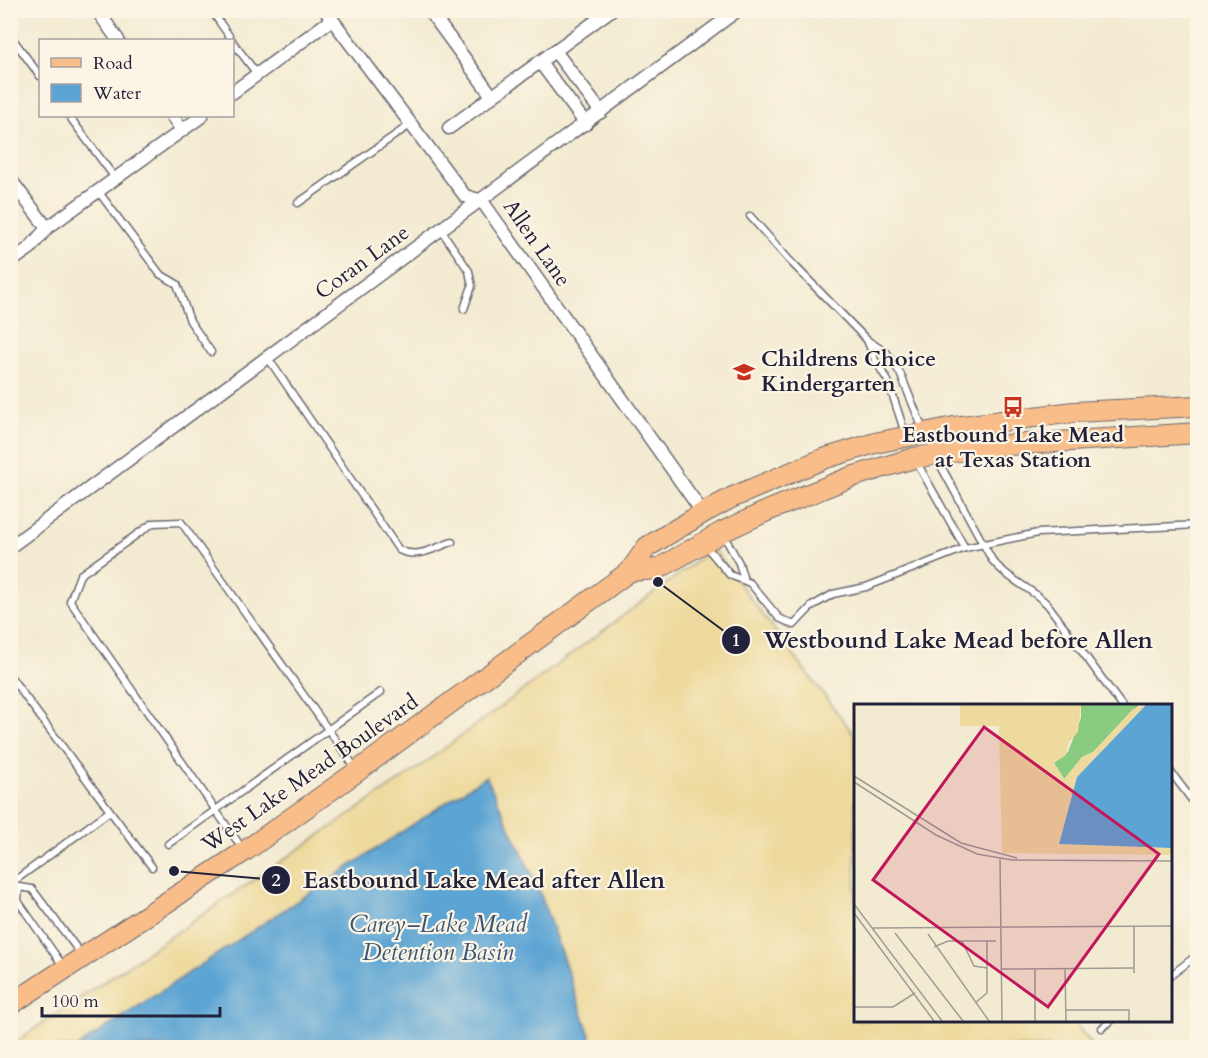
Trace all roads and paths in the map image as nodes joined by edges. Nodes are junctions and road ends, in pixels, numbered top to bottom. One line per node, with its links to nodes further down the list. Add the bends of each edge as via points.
1 (97, 10): 8 (street)
2 (211, 10): 9 (lane)
3 (429, 10): 16 (street)
4 (738, 10): 17 (street, Coran Lane)
5 (605, 12): 11 (street)
6 (328, 15): 14 (street); 21 (street, Allen Lane)
7 (10, 35): 13 (lane)
8 (117, 39)
9 (231, 39)
10 (234, 44): 14 (lane)
11 (555, 51): 12 (street); 17 (street)
12 (540, 62): 16 (street); 22 (street)
13 (39, 75)
14 (257, 75): 15 (street)
15 (234, 92)
16 (492, 96): 23 (street)
17 (602, 112): 22 (street, Coran Lane)
18 (70, 117): 26 (lane)
19 (173, 117): 24 (street)
20 (201, 117): 24 (street)
21 (411, 124): 28 (street, Allen Lane, via 465,196); 29 (lane)
22 (585, 124): 28 (street, Coran Lane)
23 (449, 128)
24 (182, 130): 26 (street)
25 (10, 179): 31 (street)
26 (115, 179): 27 (street)
27 (98, 191): 31 (street); 36 (lane, via 160,274 177,284 190,321)
28 (482, 201): 32 (street, Coran Lane); 43 (street, Allen Lane)
29 (298, 202)
30 (750, 216): 35 (lane)
31 (47, 228): 33 (street, via 30,248)
32 (441, 230): 34 (lane, via 469,271 472,286); 37 (street, Coran Lane)
33 (10, 262)
34 (464, 309)
35 (867, 340): 40 (lane); 40 (lane, via 887,353 900,373)
36 (211, 352)
37 (268, 357): 46 (lane, via 399,550 419,554); 49 (street, Coran Lane)
38 (1197, 406): 40 (main road, West Lake Mead Boulevard, via 1074,412)
39 (1197, 433): 41 (main road, via 992,446)
40 (916, 434): 41 (main road); 42 (main road); 43 (main road, West Lake Mead Boulevard, via 823,459)
41 (934, 454): 42 (main road); 48 (lane)
42 (914, 458): 45 (main road, via 806,494); 50 (lane)
43 (703, 513): 51 (main road, West Lake Mead Boulevard, via 647,547)
44 (1197, 525): 48 (lane, via 1038,533)
45 (722, 532): 47 (main road); 52 (lane)
46 (452, 542)
47 (703, 542): 51 (main road, via 658,569); 52 (lane, via 730,575)
48 (983, 545): 50 (lane); 55 (lane, via 999,569 1048,605)
49 (10, 548)
50 (966, 548): 52 (lane, via 866,587 833,594 812,606 794,625 779,618)
51 (630, 571): 57 (main road, West Lake Mead Boulevard)
52 (744, 580)
53 (10, 676): 61 (lane)
54 (381, 692): 56 (lane)
55 (1121, 704)
56 (328, 729): 57 (lane); 60 (lane); 60 (lane, via 181,522 153,523 80,575 70,601)
57 (358, 771): 63 (main road, West Lake Mead Boulevard)
58 (1172, 774): 59 (lane)
59 (1197, 808)
60 (216, 810): 62 (lane); 63 (lane)
61 (110, 812): 64 (lane); 65 (lane)
62 (168, 844)
63 (244, 851): 67 (main road, West Lake Mead Boulevard)
64 (152, 867)
65 (15, 884): 67 (lane, via 32,889); 68 (lane, via 18,901)
66 (1196, 956): 69 (lane)
67 (83, 957): 68 (main road, West Lake Mead Boulevard)
68 (65, 969): 70 (main road, West Lake Mead Boulevard)
69 (1172, 974)
70 (10, 1005)
71 (1110, 1022): 72 (lane)
72 (1102, 1028)

